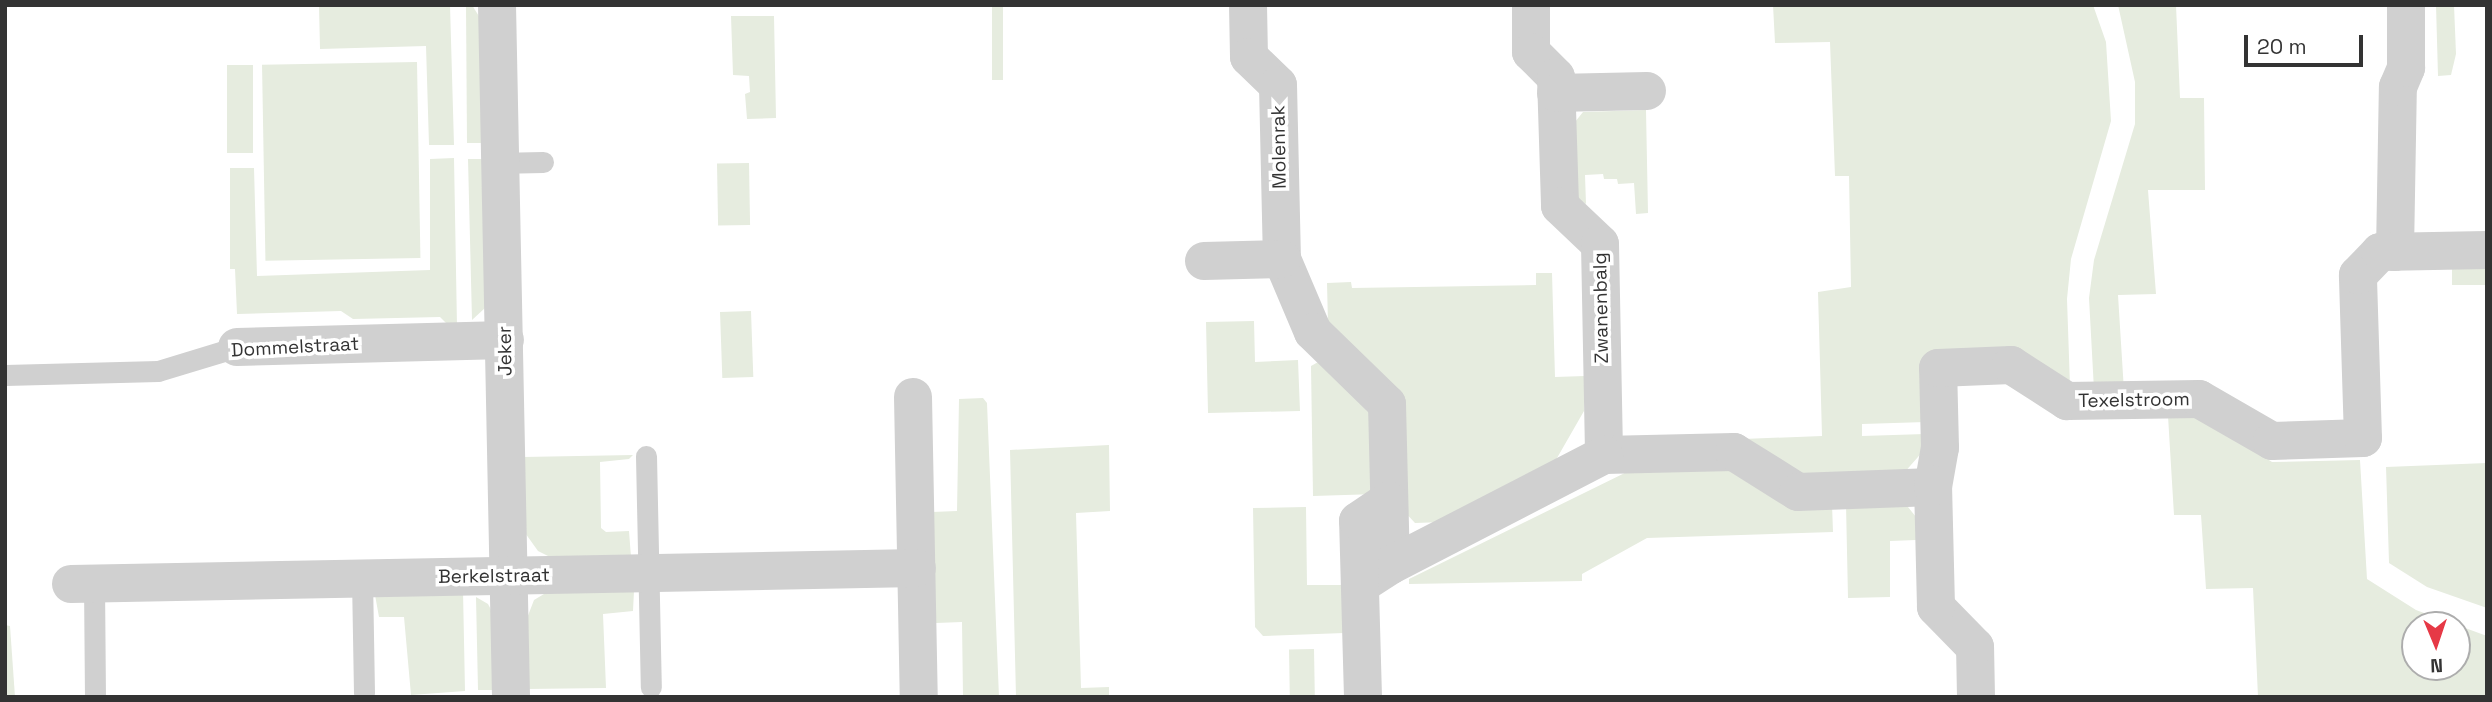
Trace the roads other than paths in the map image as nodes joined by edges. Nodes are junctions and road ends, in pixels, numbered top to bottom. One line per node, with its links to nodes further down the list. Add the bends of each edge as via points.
1 (497, 5): 8 (street, Jeker)
2 (1248, 5): 11 (street, Molenrak, via 1249,57 1278,85)
3 (1531, 5): 6 (street, Zwanenbalg, via 1531,51 1556,77)
4 (2406, 5): 10 (street, via 2406,68 2398,87)
5 (1647, 92): 6 (street)
6 (1556, 93): 17 (street, Zwanenbalg, via 1560,206 1600,244)
7 (543, 162): 8 (lane)
8 (500, 163): 13 (street, Jeker)
9 (2487, 250): 10 (street, Texelstroom)
10 (2395, 252): 19 (street, Texelstroom, via 2380,252 2358,275 2363,438 2272,441 2199,399 2067,401 2011,365 1938,368 1940,448)
11 (1282, 259): 12 (street); 22 (street, Molenrak, via 1313,332 1387,404 1389,500)
12 (1204, 261)
13 (505, 340): 14 (street, Dommelstraat); 23 (street, Jeker)
14 (237, 347): 15 (lane, Dommelstraat, via 158,371)
15 (5, 375)
16 (913, 397): 20 (street)
17 (1604, 455): 19 (street, via 1734,452 1798,492); 22 (street)
18 (646, 456): 21 (lane)
19 (1933, 487): 32 (street, via 1936,607 1975,647)
20 (917, 568): 21 (street, Berkelstraat); 30 (street)
21 (648, 572): 23 (street, Berkelstraat); 26 (lane)
22 (1375, 575): 31 (street, Molenrak)
23 (509, 576): 24 (street, Berkelstraat); 29 (street, Jeker)
24 (362, 578): 25 (street, Berkelstraat); 27 (lane)
25 (83, 584): 28 (lane)
26 (651, 687)
27 (365, 693)
28 (95, 697)
29 (511, 697)
30 (919, 697)
31 (1363, 697)
32 (1976, 697)

